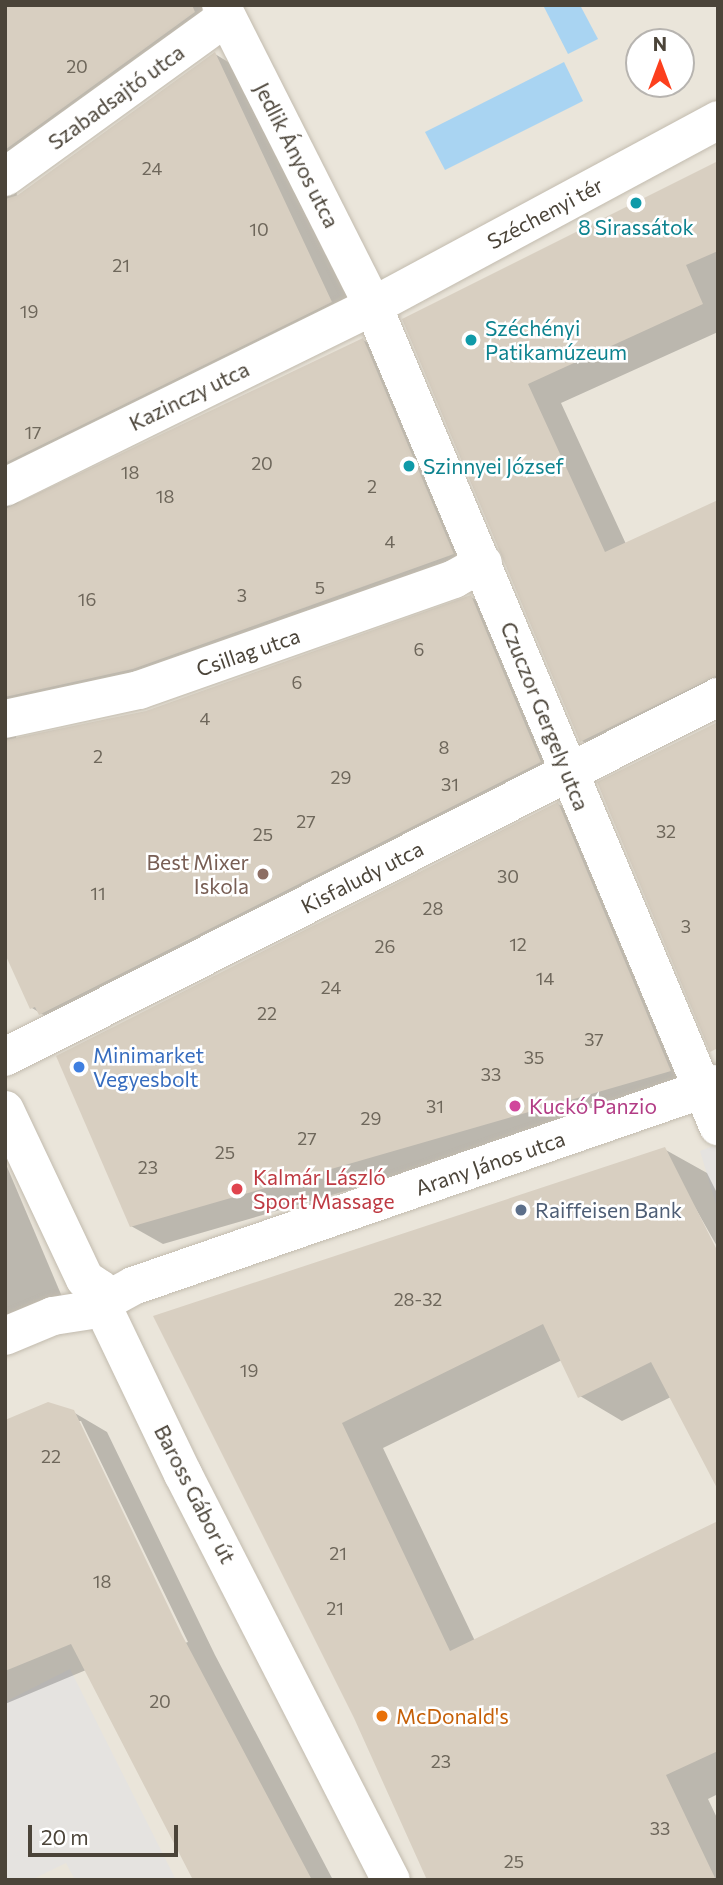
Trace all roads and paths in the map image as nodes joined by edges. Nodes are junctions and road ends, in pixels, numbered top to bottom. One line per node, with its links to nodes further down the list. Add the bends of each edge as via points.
1 (224, 11): 3 (street, Szabadsajtó utca); 4 (street, Jedlik Ányos utca)
2 (718, 120): 4 (street, Széchenyi tér)
3 (5, 177)
4 (373, 306): 5 (street, Kazinczy utca); 6 (street, Czuczor Gergely utca)
5 (5, 487)
6 (483, 563): 8 (street, Csillag utca, via 454,579 139,690); 9 (street, Czuczor Gergely utca)
7 (718, 697): 9 (street, Kisfaludy utca)
8 (5, 719)
9 (568, 774): 10 (street, Kisfaludy utca); 11 (street, Czuczor Gergely utca)
10 (5, 1057)
11 (710, 1087): 13 (street, Czuczor Gergely utca); 14 (street, Arany János utca)
12 (5, 1110): 14 (street, Baross Gábor út, via 85,1279 100,1289)
13 (718, 1126)
14 (100, 1301): 15 (street, Arany János utca, via 89,1310 53,1316); 16 (street, Baross Gábor út, via 183,1474)
15 (5, 1336)
16 (391, 1880)

